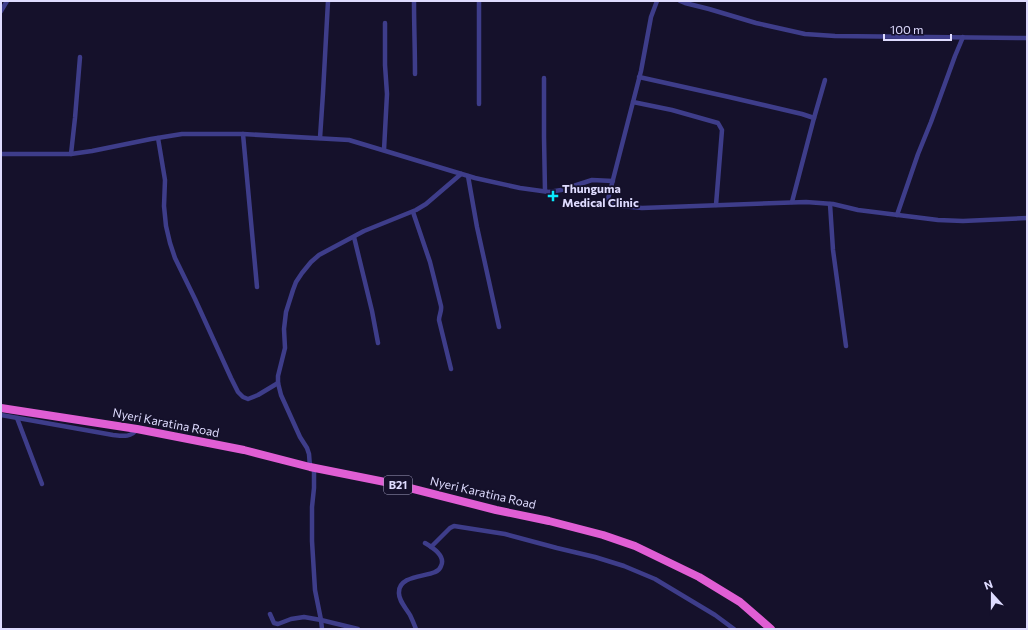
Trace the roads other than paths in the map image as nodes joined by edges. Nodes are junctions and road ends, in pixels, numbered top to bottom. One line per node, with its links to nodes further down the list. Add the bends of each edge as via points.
1 (7, 1): 7 (street)
2 (328, 1): 21 (street)
3 (414, 1): 12 (street)
4 (479, 1): 17 (street)
5 (657, 1): 13 (street, via 651,17)
6 (680, 1): 9 (street, via 805,34)
7 (1, 11)
8 (385, 23): 22 (street, via 387,94)
9 (963, 37): 10 (street); 33 (street)
10 (1027, 38)
11 (80, 58): 24 (street)
12 (415, 74)
13 (639, 77): 16 (street); 18 (street)
14 (544, 78): 28 (street)
15 (825, 80): 18 (street)
16 (633, 102): 27 (street); 31 (street, via 718,123 722,130)
17 (479, 104)
18 (814, 118): 29 (street)
19 (243, 134): 20 (street, via 182,134); 21 (street); 36 (street)
20 (158, 138): 24 (street); 41 (street, via 165,180 166,226 170,243 231,378 238,392 248,399)
21 (320, 138): 22 (street, via 349,140)
22 (384, 150): 25 (street)
23 (1, 154): 24 (street)
24 (71, 154)
25 (461, 174): 26 (street); 32 (street)
26 (468, 176): 28 (street); 37 (street)
27 (613, 182): 28 (street, via 592,180 555,192); 31 (street, via 608,199 609,202 621,206 642,208)
28 (545, 191)
29 (792, 202): 30 (street); 31 (street)
30 (830, 204): 33 (street); 39 (street, via 833,250)
31 (716, 205)
32 (413, 212): 35 (street); 40 (street, via 430,262 441,306 439,320)
33 (897, 215): 34 (street, via 963,221)
34 (1027, 218)
35 (354, 237): 38 (street); 41 (street, via 319,255 296,282 286,312 285,348)
36 (257, 287)
37 (499, 327)
38 (378, 343)
39 (846, 346)
40 (451, 369)
41 (278, 384): 46 (street, via 307,448)
42 (1, 408): 45 (highway, Nyeri Karatina Road / B21)
43 (1, 415): 44 (street)
44 (17, 418): 45 (street, via 125,437 130,436); 47 (street)
45 (136, 429): 46 (highway, Nyeri Karatina Road / B21, via 244,450)
46 (312, 467): 51 (street, via 312,541 315,590); 56 (highway, Nyeri Karatina Road / B21, via 549,521 635,546 699,576 740,602)
47 (42, 484)
48 (425, 543): 49 (street)
49 (431, 547): 54 (street, via 442,558 440,568 436,572 406,580 398,591); 55 (street, via 454,526 505,534 595,557 655,579)
50 (270, 614): 51 (street, via 274,623 278,624 304,617)
51 (321, 620): 52 (street); 53 (street)
52 (322, 629)
53 (358, 629)
54 (416, 629)
55 (734, 629)
56 (771, 629)

